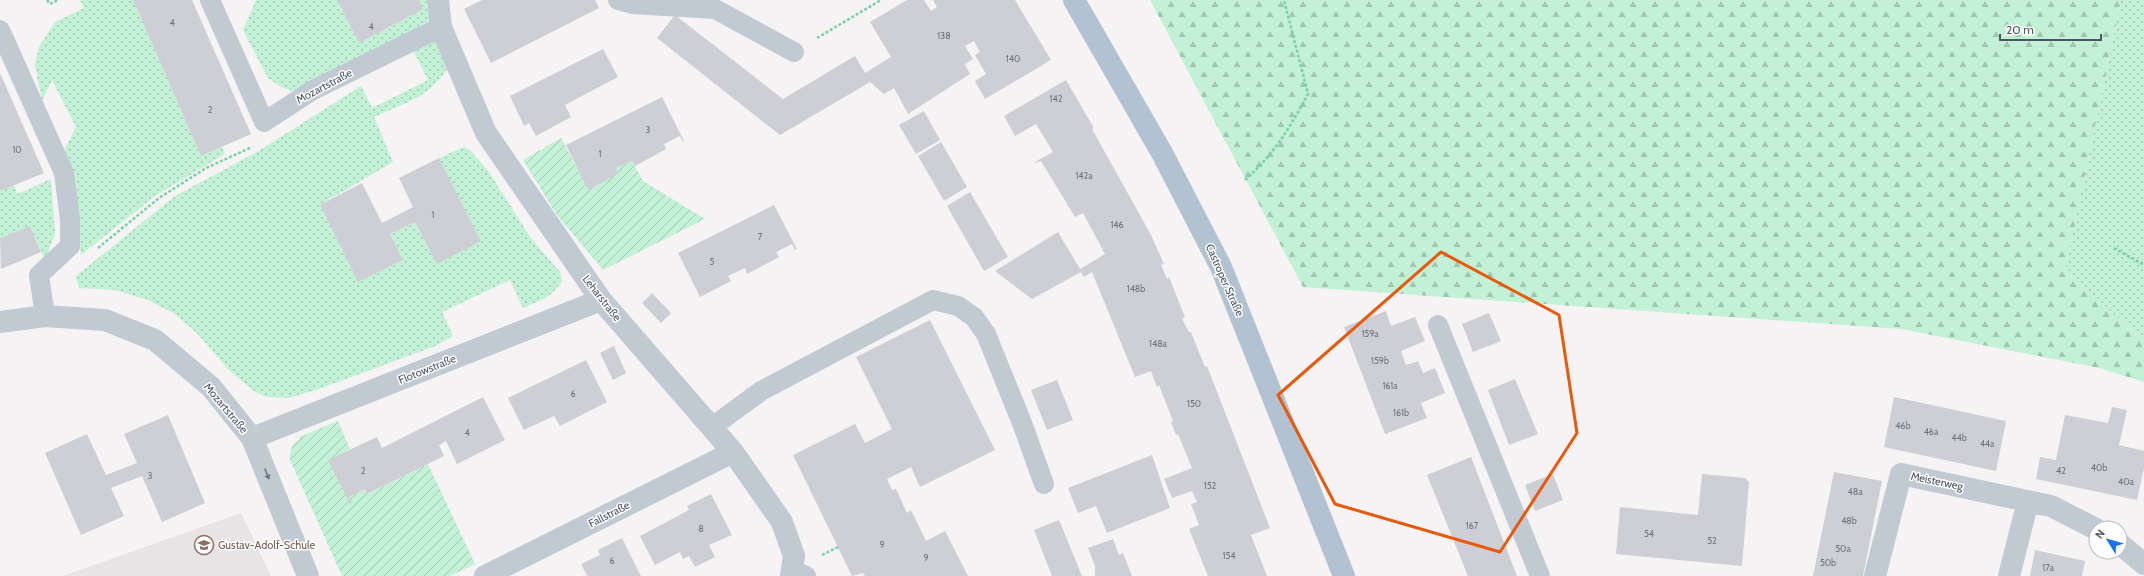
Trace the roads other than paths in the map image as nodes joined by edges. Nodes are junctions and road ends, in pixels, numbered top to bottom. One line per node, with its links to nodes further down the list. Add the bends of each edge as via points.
1 (210, 0): 5 (lane, Mozartstraße, via 264,122 313,90)
2 (438, 0): 5 (street, Leharstraße)
3 (618, 0): 7 (lane, via 632,4 715,9)
4 (1074, 0): 23 (main road, Castroper Straße, via 1162,153 1221,267)
5 (441, 27): 8 (street, Leharstraße, via 486,133)
6 (0, 30): 9 (lane, via 64,173 70,220 70,246 39,275)
7 (794, 52)
8 (601, 300): 12 (street, Leharstraße); 13 (street, Flotowstraße)
9 (45, 316): 10 (street, Mozartstraße); 13 (street, Mozartstraße, via 105,320 155,340 212,387)
10 (0, 322)
11 (1438, 325): 24 (lane)
12 (712, 427): 14 (street, Leharstraße); 15 (lane, via 761,391 933,300 958,306 974,317 986,334)
13 (252, 438): 21 (street, Mozartstraße, one-way to 21)
14 (733, 452): 20 (street, Leharstraße, via 782,522 794,556); 22 (street, Fallstraße)
15 (1044, 484)
16 (2028, 501): 17 (street, Meisterweg, via 2051,506); 25 (street, Meisterweg, via 1901,474); 26 (street)
17 (2088, 525)
18 (2128, 551): 19 (street)
19 (2144, 564)
20 (796, 574)
21 (308, 576)
22 (486, 576)
23 (1344, 576)
24 (1540, 576)
25 (1875, 576)
26 (2010, 576)

